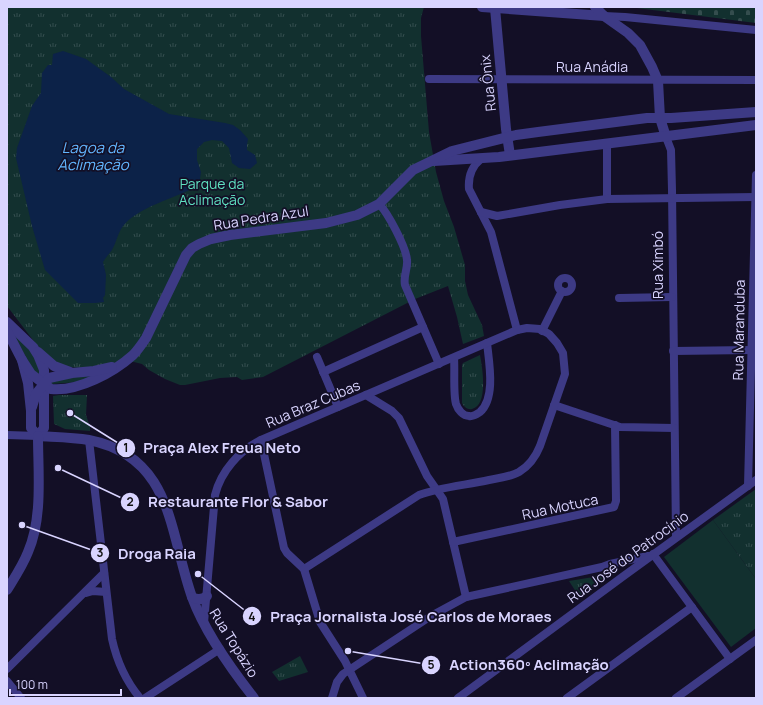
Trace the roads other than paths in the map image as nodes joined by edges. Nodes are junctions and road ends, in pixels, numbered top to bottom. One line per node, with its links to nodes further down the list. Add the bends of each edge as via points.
1 (482, 7): 3 (street)
2 (595, 7): 4 (street, Rua Ximbó)
3 (494, 8): 4 (street); 7 (street, Rua Ônix)
4 (604, 16): 5 (street); 8 (street, Rua Ximbó, via 640,45)
5 (756, 30)
6 (429, 79): 7 (street, Rua Anádia)
7 (501, 80): 8 (street, Rua Anádia); 13 (street, Rua Ônix)
8 (658, 80): 9 (street, Rua Anádia); 11 (street, Rua Ximbó)
9 (756, 80)
10 (756, 112): 11 (street, Rua Pedra Azul)
11 (660, 118): 13 (street, Rua Pedra Azul); 14 (street, Rua Ximbó)
12 (756, 125): 14 (street)
13 (508, 137): 16 (street, Rua Ônix); 18 (street, Rua Pedra Azul, via 452,151)
14 (666, 137): 15 (street); 21 (street, Rua Ximbó, via 671,150)
15 (607, 144): 16 (street); 22 (street)
16 (510, 156): 17 (street)
17 (481, 159): 18 (street); 24 (street, via 471,171 469,189)
18 (433, 161): 23 (street, Rua Pedra Azul, via 413,170)
19 (756, 175): 20 (street, Rua Maranduba)
20 (756, 197): 21 (street); 35 (street, Rua Maranduba)
21 (672, 198): 22 (street); 26 (street, Rua Ximbó)
22 (607, 199): 24 (street, via 497,216)
23 (379, 204): 29 (street, via 406,254 408,262 404,283); 41 (street, Rua Pedra Azul, via 366,211 326,223 230,235 211,239 192,248 186,255 146,338 134,354)
24 (481, 212): 30 (street, via 491,232)
25 (562, 291): 31 (street)
26 (672, 297): 27 (street); 36 (street, Rua Ximbó)
27 (619, 298)
28 (7, 322): 34 (street)
29 (423, 327): 40 (street); 42 (street)
30 (517, 330): 31 (street, Rua Braz Cubas); 33 (street, Rua Braz Cubas)
31 (542, 330): 46 (street, via 557,343 563,353 565,364 565,374)
32 (7, 331): 39 (street)
33 (487, 343): 38 (street, Rua Braz Cubas); 38 (street, via 489,396 484,408 474,416 463,415 456,406)
34 (33, 347): 43 (street, via 54,366); 44 (street, via 42,362)
35 (751, 350): 36 (street); 56 (street, Rua Maranduba)
36 (673, 351): 50 (street, Rua Ximbó)
37 (317, 357): 42 (street)
38 (454, 358): 40 (street, Rua Braz Cubas)
39 (22, 360): 44 (street, via 31,374); 48 (street)
40 (439, 364): 45 (street, Rua Braz Cubas)
41 (119, 365): 43 (street, Rua Pedra Azul); 44 (street, Rua Pedra Azul, via 90,382 74,387 53,389)
42 (323, 372): 47 (street)
43 (72, 373): 44 (street, Rua Pedra Azul, via 52,377)
44 (45, 383): 48 (street, via 36,394); 52 (street, via 44,428)
45 (366, 395): 47 (street, Rua Braz Cubas); 57 (street, via 399,418)
46 (554, 404): 49 (street); 57 (street, via 538,450 520,471 506,477)
47 (338, 407): 54 (street, Rua Braz Cubas)
48 (31, 411): 52 (street, via 31,428)
49 (615, 426): 50 (street); 59 (street, Rua Motuca, via 614,507)
50 (674, 428): 58 (street, Rua Ximbó)
51 (7, 435): 52 (street, Rua Topázio)
52 (38, 436): 53 (street, Rua Topázio); 65 (street, via 38,507 34,530 29,551)
53 (89, 440): 63 (street); 69 (street, Rua Topázio, via 127,454 136,460 155,483 167,508)
54 (261, 440): 62 (street, via 284,548); 68 (street, Rua Braz Cubas, via 238,456 218,485)
55 (756, 480): 56 (street, Rua José do Patrocínio)
56 (748, 486): 58 (street, Rua José do Patrocínio)
57 (436, 490): 59 (street, via 443,499); 62 (street, via 414,498)
58 (676, 537): 60 (street, Rua José do Patrocínio)
59 (454, 542): 70 (street)
60 (652, 555): 61 (street); 64 (street, Rua José do Patrocínio); 71 (street)
61 (602, 567): 64 (street, via 618,568); 70 (street)
62 (304, 569): 77 (street, via 320,622)
63 (104, 573): 66 (street); 67 (street)
64 (625, 574): 85 (street, Rua José do Patrocínio)
65 (7, 590)
66 (106, 592): 67 (street); 80 (street, via 117,660 125,678)
67 (86, 593): 76 (street)
68 (207, 596): 69 (street, via 199,599); 72 (street, Rua Braz Cubas)
69 (192, 597): 72 (street, Rua Topázio)
70 (466, 597): 77 (street, via 431,616)
71 (692, 607): 75 (street); 86 (street)
72 (204, 624): 74 (street, Rua Topázio)
73 (756, 640): 75 (street)
74 (220, 649): 81 (street); 82 (street, Rua Topázio)
75 (730, 659): 87 (street)
76 (7, 669)
77 (349, 669): 83 (street, via 337,682); 84 (street)
78 (7, 681): 79 (street)
79 (21, 698)
80 (140, 698)
81 (145, 698)
82 (254, 698)
83 (332, 698)
84 (363, 698)
85 (458, 698)
86 (567, 698)
87 (676, 698)

